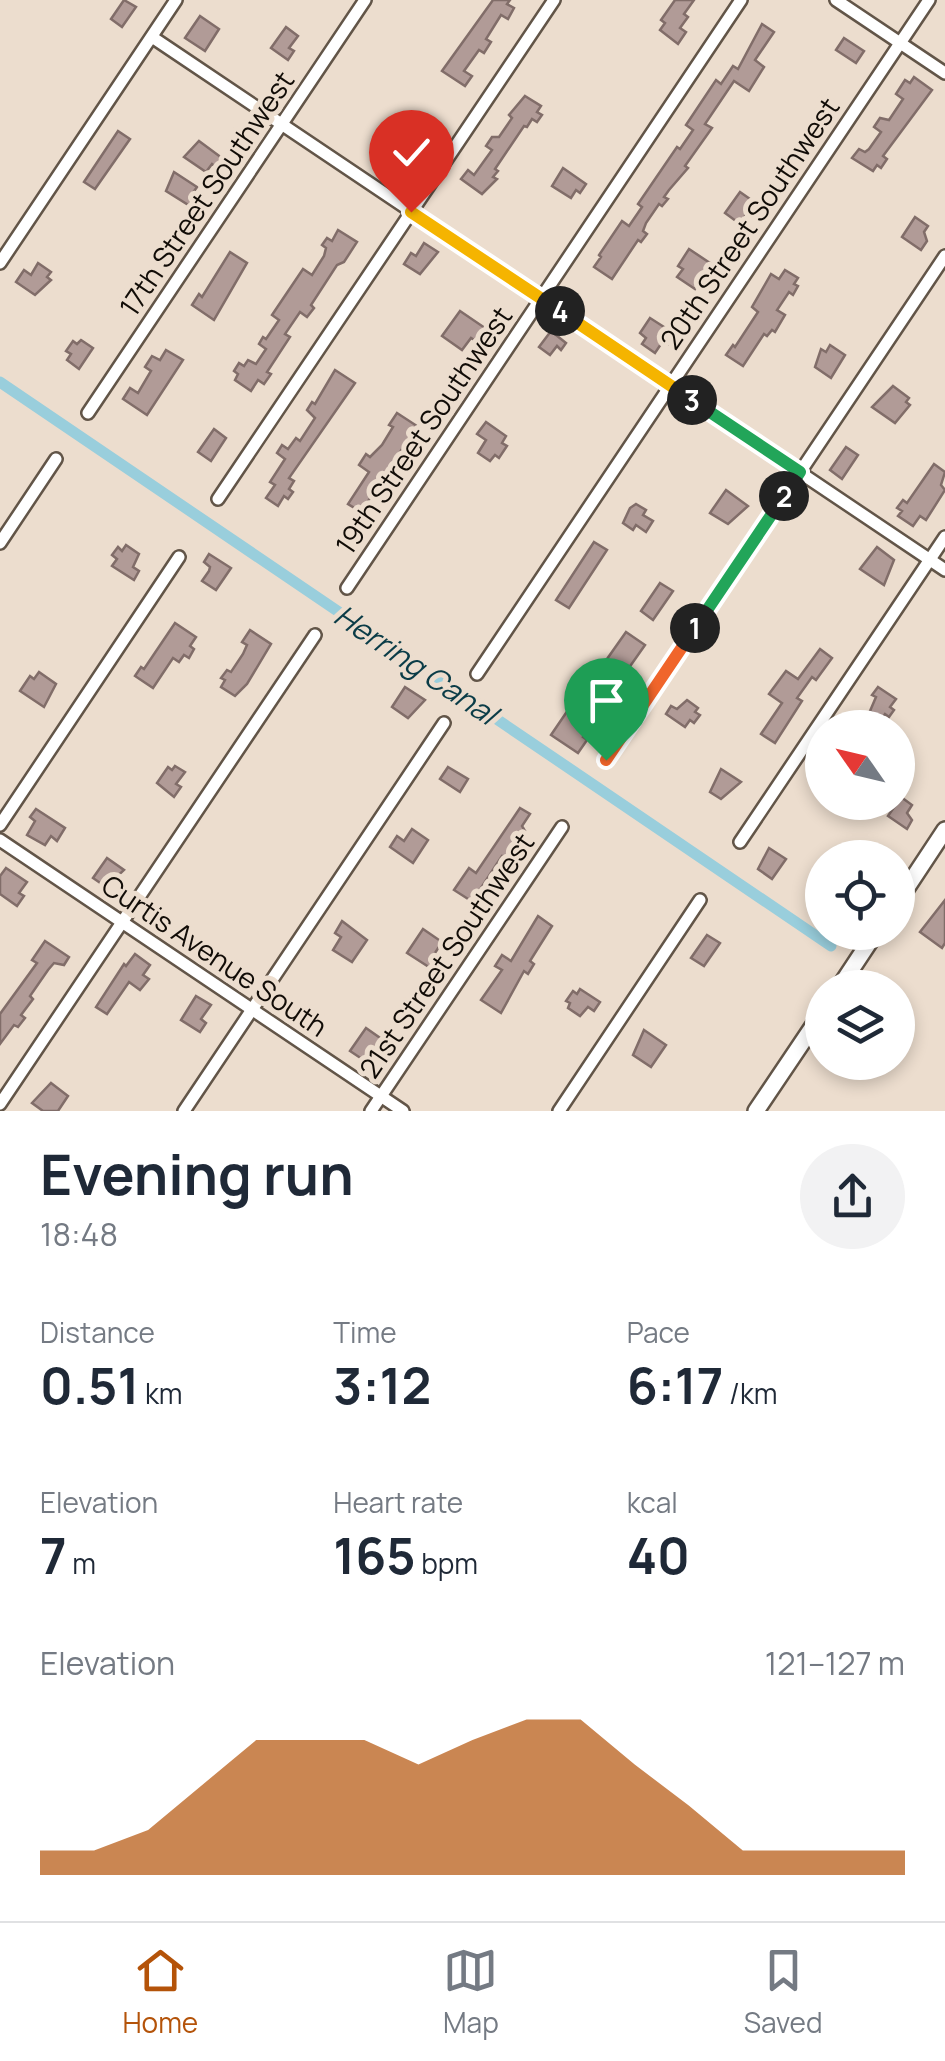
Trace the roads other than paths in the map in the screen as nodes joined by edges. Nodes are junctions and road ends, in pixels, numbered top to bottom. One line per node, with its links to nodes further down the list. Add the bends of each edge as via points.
1 (365, 0): 10 (street, 17th Street Southwest)
2 (554, 0): 11 (street)
3 (741, 0): 14 (street, 19th Street Southwest)
4 (836, 0): 8 (street)
5 (929, 0): 8 (street, 20th Street Southwest)
6 (172, 1): 7 (street)
7 (152, 38): 10 (street); 13 (street)
8 (900, 44): 9 (street); 15 (street, 20th Street Southwest)
9 (945, 74)
10 (282, 124): 11 (street); 16 (street, 17th Street Southwest)
11 (411, 212): 14 (street); 19 (street)
12 (945, 256): 18 (street)
13 (0, 263)
14 (541, 298): 15 (street); 25 (street, 19th Street Southwest)
15 (670, 386): 18 (street); 27 (street, 20th Street Southwest)
16 (88, 413)
17 (56, 460): 21 (street)
18 (800, 472): 23 (street); 29 (street)
19 (218, 499)
20 (945, 537): 23 (street)
21 (0, 543)
22 (179, 556): 30 (street)
23 (930, 560): 24 (street); 34 (street)
24 (945, 570)
25 (347, 588)
26 (315, 635): 37 (street)
27 (477, 674)
28 (444, 724): 38 (street)
29 (606, 760)
30 (0, 824)
31 (562, 827): 40 (street, 21st Street Southwest)
32 (945, 830): 35 (street)
33 (0, 840): 37 (street, Curtis Avenue South)
34 (740, 842)
35 (915, 875)
36 (700, 900): 45 (street)
37 (122, 922): 38 (street, Curtis Avenue South); 41 (street)
38 (251, 1009): 40 (street, Curtis Avenue South); 42 (street)
39 (805, 1038): 46 (street)
40 (381, 1096): 43 (street, 21st Street Southwest); 44 (street, Curtis Avenue South)
41 (0, 1104)
42 (184, 1111)
43 (371, 1111)
44 (403, 1111)
45 (559, 1111)
46 (756, 1111)

